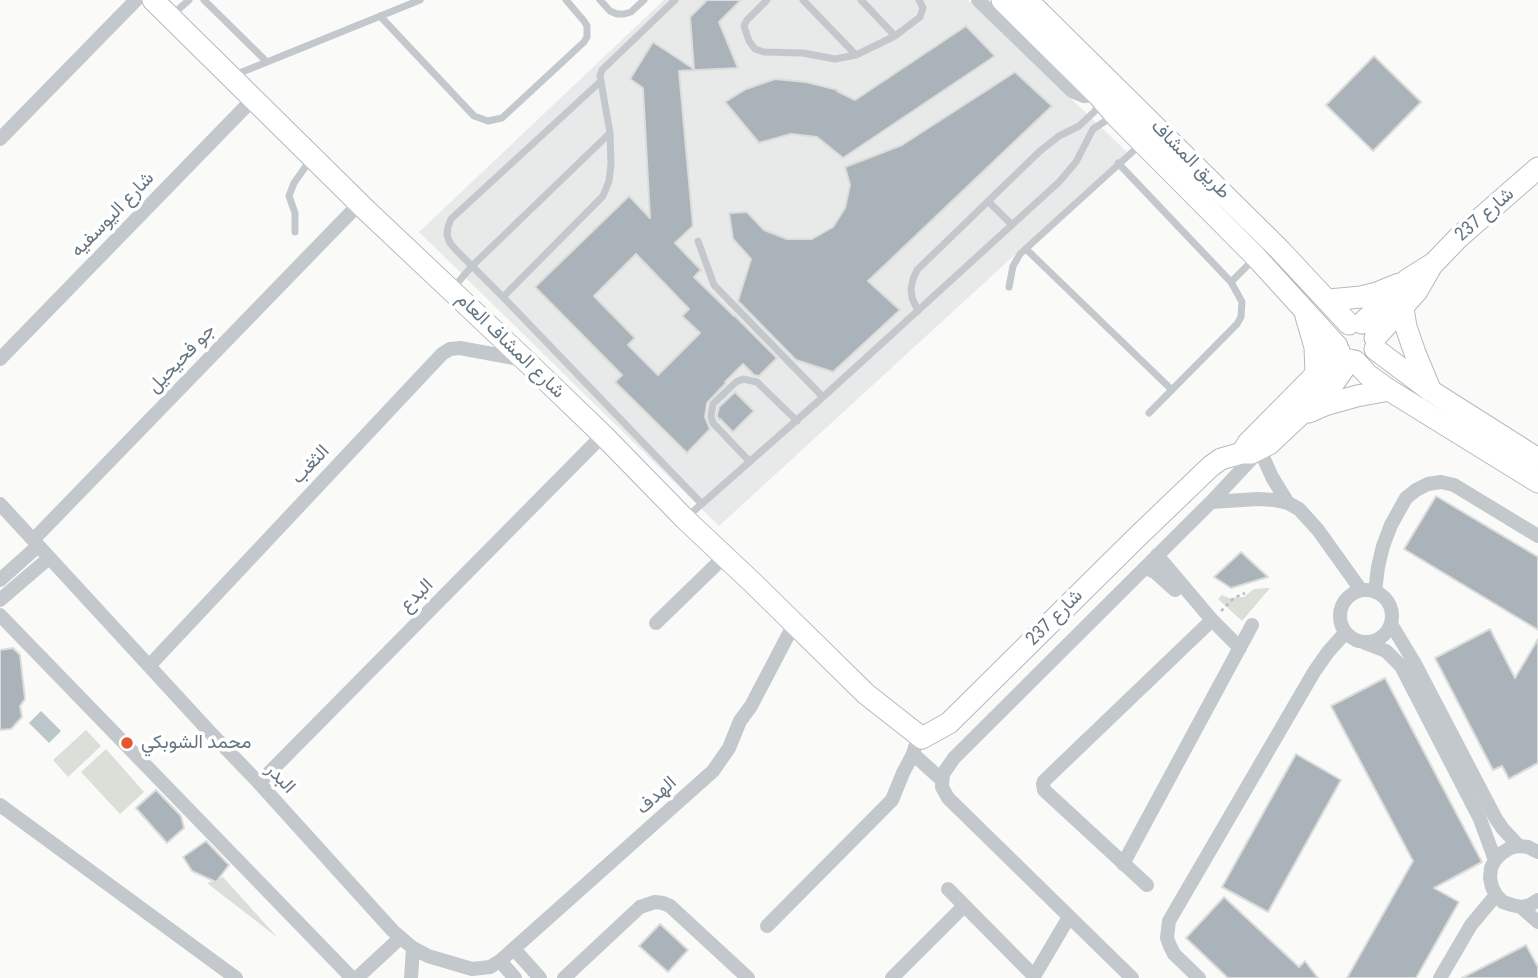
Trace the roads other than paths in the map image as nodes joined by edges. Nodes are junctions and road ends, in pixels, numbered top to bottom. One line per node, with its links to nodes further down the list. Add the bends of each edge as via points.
1 (136, 0): 27 (street)
2 (189, 0): 16 (lane)
3 (205, 0): 20 (lane)
4 (420, 0): 17 (lane)
5 (566, 0): 17 (lane, via 587,26 587,37 495,120 474,116)
6 (600, 0): 7 (lane, via 617,14 631,12)
7 (644, 0)
8 (675, 0): 22 (lane, via 603,67)
9 (766, 0): 19 (lane, via 744,26 755,49 835,59)
10 (803, 0): 19 (lane)
11 (861, 0): 18 (lane)
12 (919, 0): 18 (lane, via 923,8 920,17)
13 (978, 0): 24 (street, via 1072,91)
14 (1002, 0): 24 (street, طريق المشاف)
15 (1027, 0): 46 (street, طريق المشاف)
16 (164, 8): 21 (street, شارع المشاف العام)
17 (380, 16): 20 (lane)
18 (895, 36): 19 (lane)
19 (856, 55)
20 (267, 62): 21 (lane)
21 (232, 76): 23 (street, شارع المشاف العام)
22 (601, 80): 26 (lane); 40 (lane, via 451,219 447,226 450,243)
23 (254, 98): 29 (street, شارع المشاف العام); 52 (street, شارع اليوسفيه)
24 (1101, 98): 25 (street, طريق المشاف); 32 (lane, via 1079,126 1040,151)
25 (1117, 117): 28 (street, طريق المشاف); 34 (lane, via 1093,129 1069,171)
26 (610, 133): 40 (lane); 45 (lane, via 611,173 603,196)
27 (0, 139)
28 (1142, 142): 30 (lane); 38 (street, طريق المشاف)
29 (312, 157): 33 (street, شارع المشاف العام); 35 (lane, via 289,196)
30 (1118, 163): 37 (lane); 42 (lane)
31 (1538, 169): 39 (street, شارع 237)
32 (988, 201): 34 (lane); 49 (lane, via 917,270 911,289)
33 (359, 204): 44 (street, شارع المشاف العام); 73 (street, جو فحيحيل)
34 (1012, 225): 49 (lane)
35 (295, 232)
36 (698, 241): 58 (lane, via 714,285)
37 (1026, 249): 43 (lane, via 1013,266); 55 (lane)
38 (1256, 257): 42 (lane); 47 (street, طريق المشاف)
39 (1434, 263): 41 (street, شارع 237); 48 (street, شارع 237)
40 (472, 266): 44 (lane); 45 (lane)
41 (1407, 280): 46 (street, via 1377,293); 50 (street, شارع 237)
42 (1231, 282): 55 (lane, via 1242,302 1241,317)
43 (1009, 287)
44 (452, 290): 53 (street, شارع المشاف العام)
45 (503, 297): 69 (lane)
46 (1329, 300): 50 (street, طريق المشاف)
47 (1302, 308): 51 (street, طريق المشاف); 54 (street, via 1315,347)
48 (1403, 308): 50 (street, شارع 237); 57 (street)
49 (918, 312): 58 (lane)
50 (1365, 333): 51 (street, via 1372,353 1364,359); 51 (street, via 1343,327 1337,339); 57 (street, طريق المشاف)
51 (1345, 355): 54 (street, شارع 237); 56 (street, طريق المشاف); 60 (street, شارع 237, via 1333,384)
52 (0, 359)
53 (526, 360): 62 (street, شارع المشاف العام); 90 (street, الثغب, via 460,348 442,354)
54 (1316, 375): 63 (street, شارع 237, via 1248,443)
55 (1172, 390): 59 (lane)
56 (1389, 390): 60 (street, via 1341,400); 65 (street, طريق المشاف)
57 (1431, 391): 65 (street, طريق المشاف)
58 (823, 397): 61 (lane)
59 (1149, 413)
60 (1295, 419): 63 (street, شارع 237)
61 (797, 421): 64 (lane); 64 (lane, via 757,382 736,382 713,404 711,416)
62 (603, 435): 71 (street, شارع المشاف العام); 93 (street, البدع)
63 (1251, 452): 67 (street); 68 (street); 91 (street, شارع 237, via 1211,466 949,723)
64 (750, 462): 69 (lane)
65 (1532, 471): 66 (street, طريق المشاف)
66 (1538, 496)
67 (1211, 502): 68 (street, via 1258,499); 74 (street)
68 (1287, 503): 79 (street, via 1308,518)
69 (702, 504): 71 (lane)
70 (0, 505): 73 (street, البدر)
71 (685, 519): 75 (street, شارع المشاف العام)
72 (1538, 536): 79 (street, via 1454,485 1428,484 1406,498)
73 (35, 543): 76 (street, البدر); 78 (street, جو فحيحيل)
74 (1157, 555): 77 (street); 83 (street)
75 (725, 556): 82 (street); 84 (street, شارع المشاف العام)
76 (49, 558): 80 (street); 90 (street, البدر)
77 (1146, 568): 83 (street); 92 (street, via 954,758)
78 (0, 580)
79 (1368, 591): 85 (street, via 1381,595 1390,605); 87 (street, via 1349,596 1341,607)
80 (0, 600)
81 (0, 615): 114 (street)
82 (656, 623)
83 (1209, 623): 89 (street); 97 (street, via 1044,781 1044,790)
84 (794, 624): 91 (street, شارع المشاف العام); 109 (street, الهدف, via 713,771)
85 (1391, 624): 88 (street, via 1378,640); 95 (street, via 1496,819)
86 (1252, 625): 89 (street)
87 (1345, 633): 88 (street); 123 (street, via 1314,672 1169,921 1174,954)
88 (1365, 643): 96 (street, via 1386,651 1401,667 1480,819)
89 (1240, 648): 97 (street)
90 (149, 666): 93 (street, البدر)
91 (918, 746): 92 (street); 106 (street, via 887,806)
92 (942, 780): 104 (street, via 948,798)
93 (259, 783): 107 (street, البدر)
94 (0, 805): 113 (street)
95 (1531, 847): 96 (street, via 1510,848)
96 (1495, 860): 100 (street, via 1490,878)
97 (1124, 863): 98 (street)
98 (1147, 886)
99 (948, 889): 102 (street)
100 (1496, 895): 103 (street); 124 (street, via 1471,925)
101 (1538, 900): 103 (street)
102 (964, 906): 112 (street); 121 (street)
103 (1521, 907): 105 (street)
104 (1069, 917): 112 (street); 122 (street)
105 (1538, 922)
106 (767, 926)
107 (400, 938): 108 (street, البدر); 115 (street)
108 (413, 948): 111 (street, البدر); 116 (street)
109 (514, 949): 110 (street, الهدف); 118 (street)
110 (500, 961): 111 (street, البدر); 117 (street)
111 (475, 974)
112 (1033, 977)
113 (236, 978)
114 (352, 978)
115 (357, 978)
116 (411, 978)
117 (515, 978)
118 (540, 978)
119 (564, 978): 120 (street, via 640,907 655,902 677,911)
120 (748, 978)
121 (892, 978)
122 (1132, 978)
123 (1199, 978)
124 (1440, 978)

